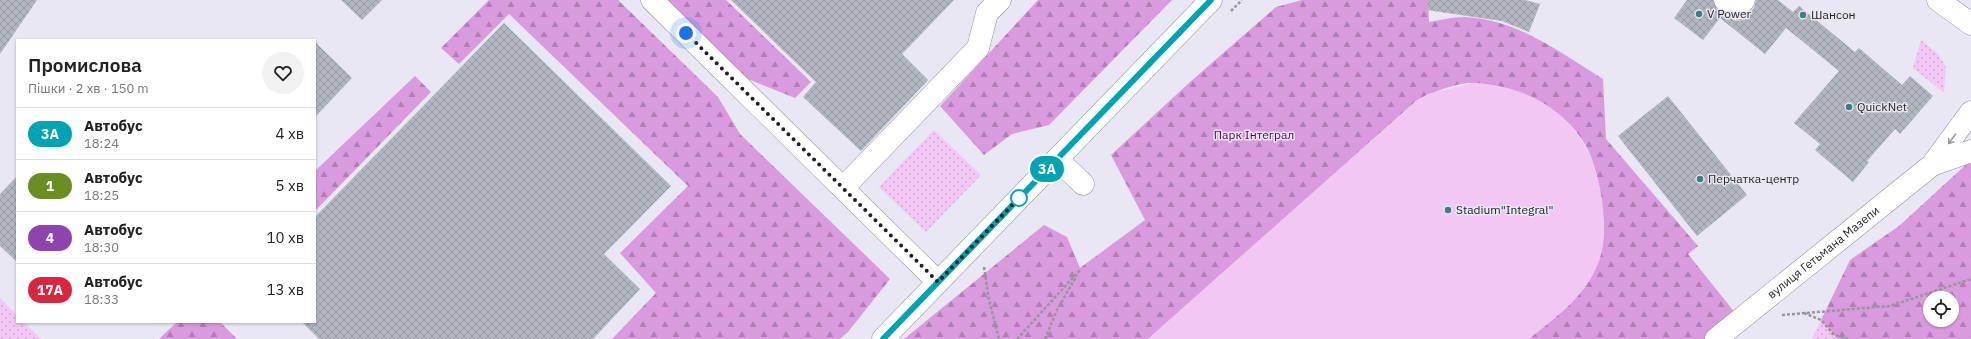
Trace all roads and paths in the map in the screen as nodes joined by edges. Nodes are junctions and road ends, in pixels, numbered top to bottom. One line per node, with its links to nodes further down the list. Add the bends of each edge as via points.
1 (652, 0): 14 (main road)
2 (1000, 0): 14 (main road, via 987,13 978,48)
3 (1211, 0): 11 (main road)
4 (1725, 0): 5 (main road, via 1736,9)
5 (1744, 0)
6 (1938, 0): 7 (main road)
7 (1965, 20): 8 (main road)
8 (1971, 35)
9 (1971, 112): 12 (main road, one-way to 12)
10 (1971, 151): 12 (main road)
11 (1057, 159): 13 (main road); 16 (main road)
12 (1932, 165): 22 (main road, вулиця Гетьмана Мазепи)
13 (1083, 184)
14 (843, 188): 16 (main road)
15 (1971, 279): 17 (path, via 1890,306)
16 (938, 282): 19 (main road)
17 (1804, 313): 18 (path); 23 (path, via 1820,320 1834,335)
18 (1780, 315)
19 (882, 339)
20 (1017, 339): 21 (path, via 1080,270 1057,310)
21 (1045, 339)
22 (1716, 339)
23 (1848, 339)

